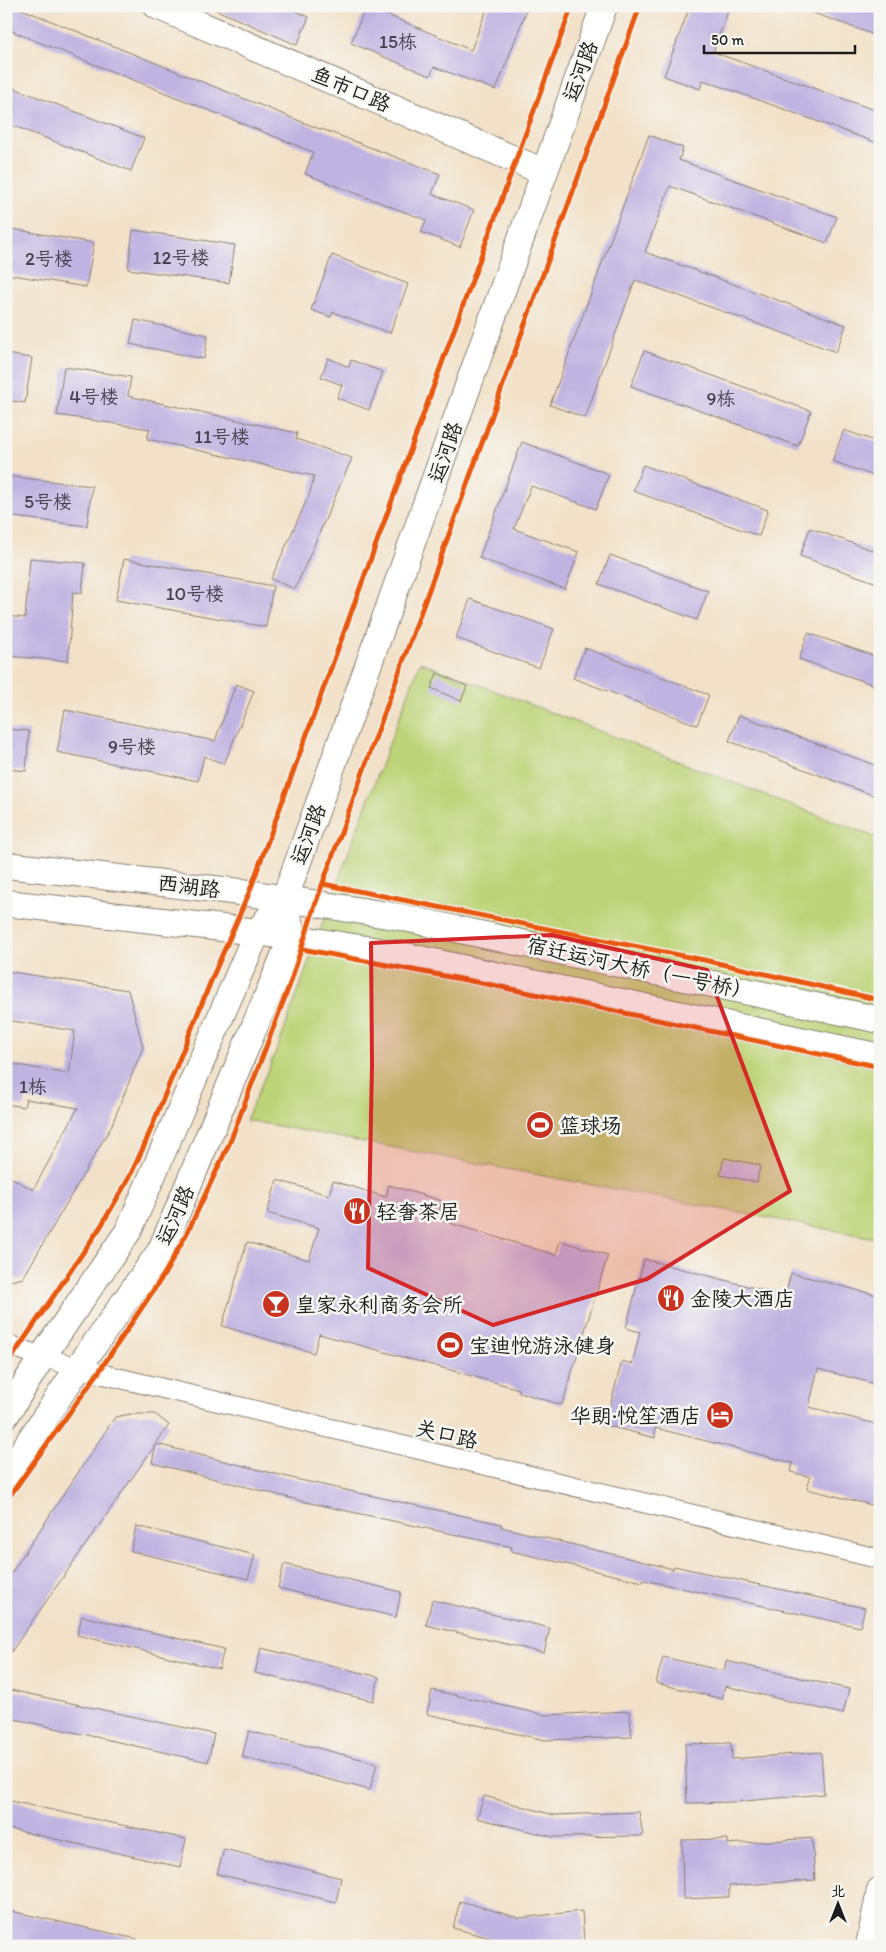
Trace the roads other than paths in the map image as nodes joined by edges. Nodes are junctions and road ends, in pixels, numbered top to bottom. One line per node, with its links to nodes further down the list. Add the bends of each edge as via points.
1 (157, 6): 3 (street, 鱼市口路)
2 (604, 6): 3 (street, 运河路)
3 (544, 172): 5 (street, 运河路)
4 (6, 865): 5 (street, 西湖路)
5 (285, 898): 7 (street, 西湖路); 8 (street, 运河路); 9 (street, 运河路)
6 (6, 903): 8 (street, 西湖路)
7 (400, 917): 11 (street, 宿迁运河大桥（一号桥）)
8 (257, 932): 9 (street, 西湖路); 14 (street, 运河路, via 129,1230)
9 (292, 937): 10 (street, 西湖路); 15 (street, 运河路, via 160,1250)
10 (392, 953): 12 (street, 宿迁运河大桥（一号桥）)
11 (880, 1020)
12 (880, 1057)
13 (6, 1344): 14 (street, 关口路)
14 (42, 1357): 15 (street, 关口路); 16 (street, 运河路)
15 (78, 1368): 17 (street, 运河路); 18 (street, 关口路)
16 (6, 1415)
17 (6, 1476)
18 (880, 1559)
19 (880, 1890): 20 (street)
20 (869, 1946)

